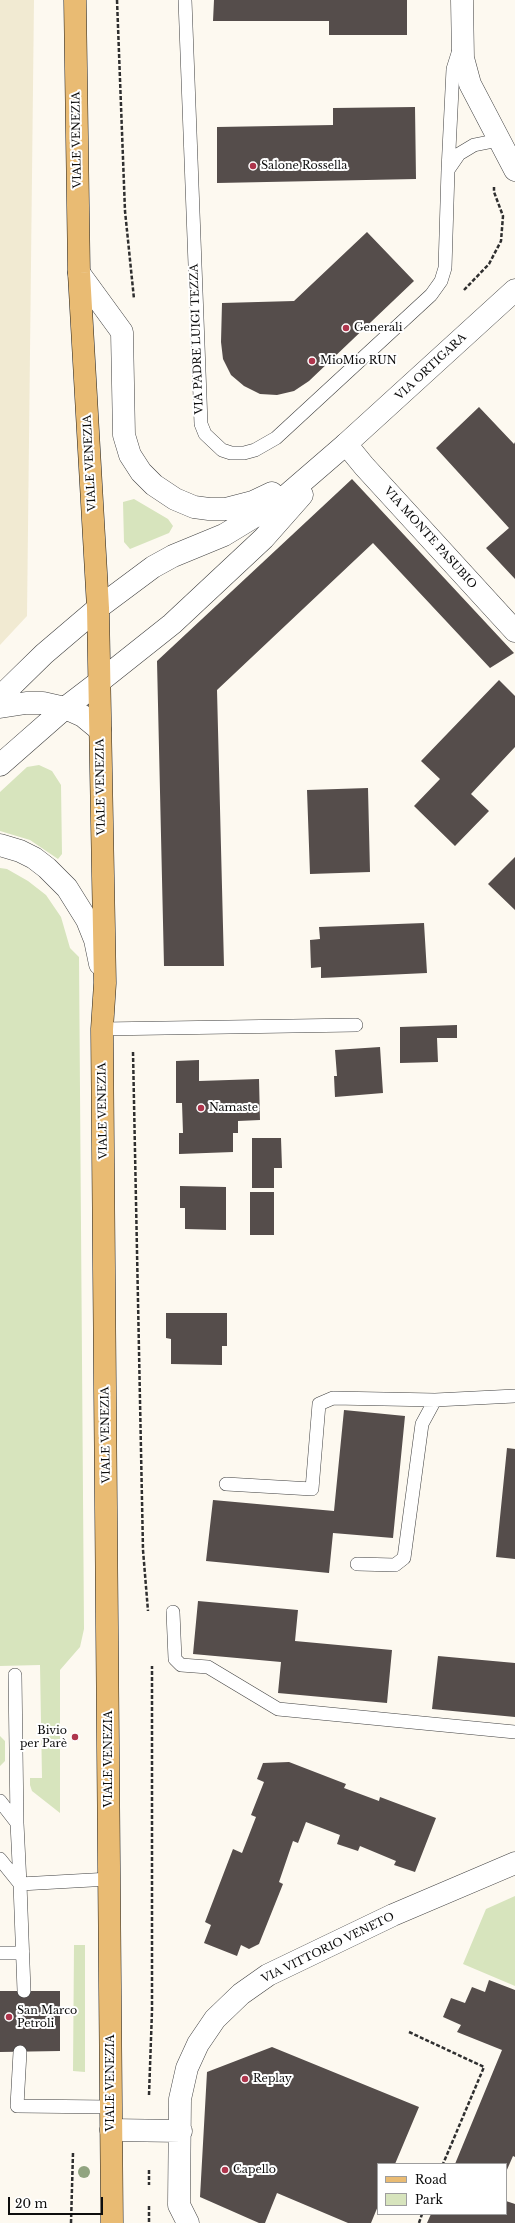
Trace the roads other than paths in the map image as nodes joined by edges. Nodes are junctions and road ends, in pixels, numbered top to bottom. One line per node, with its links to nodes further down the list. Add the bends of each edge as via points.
1 (76, 0): 8 (main road, VIALE VENEZIA)
2 (185, 0): 6 (lane, VIA PADRE LUIGI TEZZA, via 201,424 205,434 222,450 231,453 255,450 276,438 431,295 441,281 445,268)
3 (462, 0): 4 (street)
4 (462, 43): 5 (street, via 470,84); 6 (lane, VIA PADRE LUIGI TEZZA, via 453,69)
5 (499, 140): 6 (lane, via 474,144 459,154); 7 (street)
6 (448, 170)
7 (515, 170)
8 (79, 273): 10 (street, via 122,332 124,435 130,455 141,472 154,485 175,499 194,507 209,509 226,509 253,502 286,487); 11 (main road, VIALE VENEZIA)
9 (515, 290): 10 (street, VIA ORTIGARA)
10 (346, 444): 11 (street, via 280,501 224,535 153,567); 12 (street, VIA MONTE PASUBIO); 13 (street, via 264,538 172,624)
11 (98, 608): 13 (main road, VIALE VENEZIA); 14 (street, via 44,654)
12 (515, 631)
13 (99, 682): 16 (street); 17 (main road, VIALE VENEZIA)
14 (0, 697)
15 (0, 707): 16 (street, via 43,703)
16 (65, 708): 17 (street, via 83,716); 18 (street)
17 (100, 730): 20 (main road, VIALE VENEZIA)
18 (0, 765)
19 (0, 845): 20 (street, via 34,858 67,888 87,920 95,940)
20 (105, 983): 22 (main road, VIALE VENEZIA)
21 (356, 1025): 22 (lane)
22 (102, 1029): 34 (main road, VIALE VENEZIA)
23 (515, 1396): 24 (lane)
24 (435, 1400): 25 (lane, via 332,1398 319,1404 312,1489); 26 (lane, via 422,1424 404,1558 395,1565)
25 (226, 1484)
26 (357, 1564)
27 (174, 1612): 29 (lane, via 175,1659 181,1664 208,1667 278,1709)
28 (15, 1675): 31 (lane)
29 (515, 1732)
30 (0, 1801): 31 (lane)
31 (17, 1823): 35 (lane)
32 (0, 1859): 35 (lane)
33 (515, 1863): 42 (street, VIA VITTORIO VENETO, via 393,1915 268,1975 241,1994 215,2019 198,2044 187,2068 180,2099)
34 (110, 1879): 35 (lane); 40 (main road, VIALE VENEZIA)
35 (20, 1884): 37 (lane)
36 (0, 1953): 37 (lane)
37 (23, 1953): 38 (lane)
38 (24, 1991)
39 (20, 2052): 40 (lane, via 17,2106)
40 (111, 2107): 41 (main road, VIALE VENEZIA)
41 (111, 2130): 42 (street); 43 (main road, VIALE VENEZIA)
42 (181, 2131): 44 (street, VIA VITTORIO VENETO, via 179,2205)
43 (112, 2223)
44 (188, 2223)

